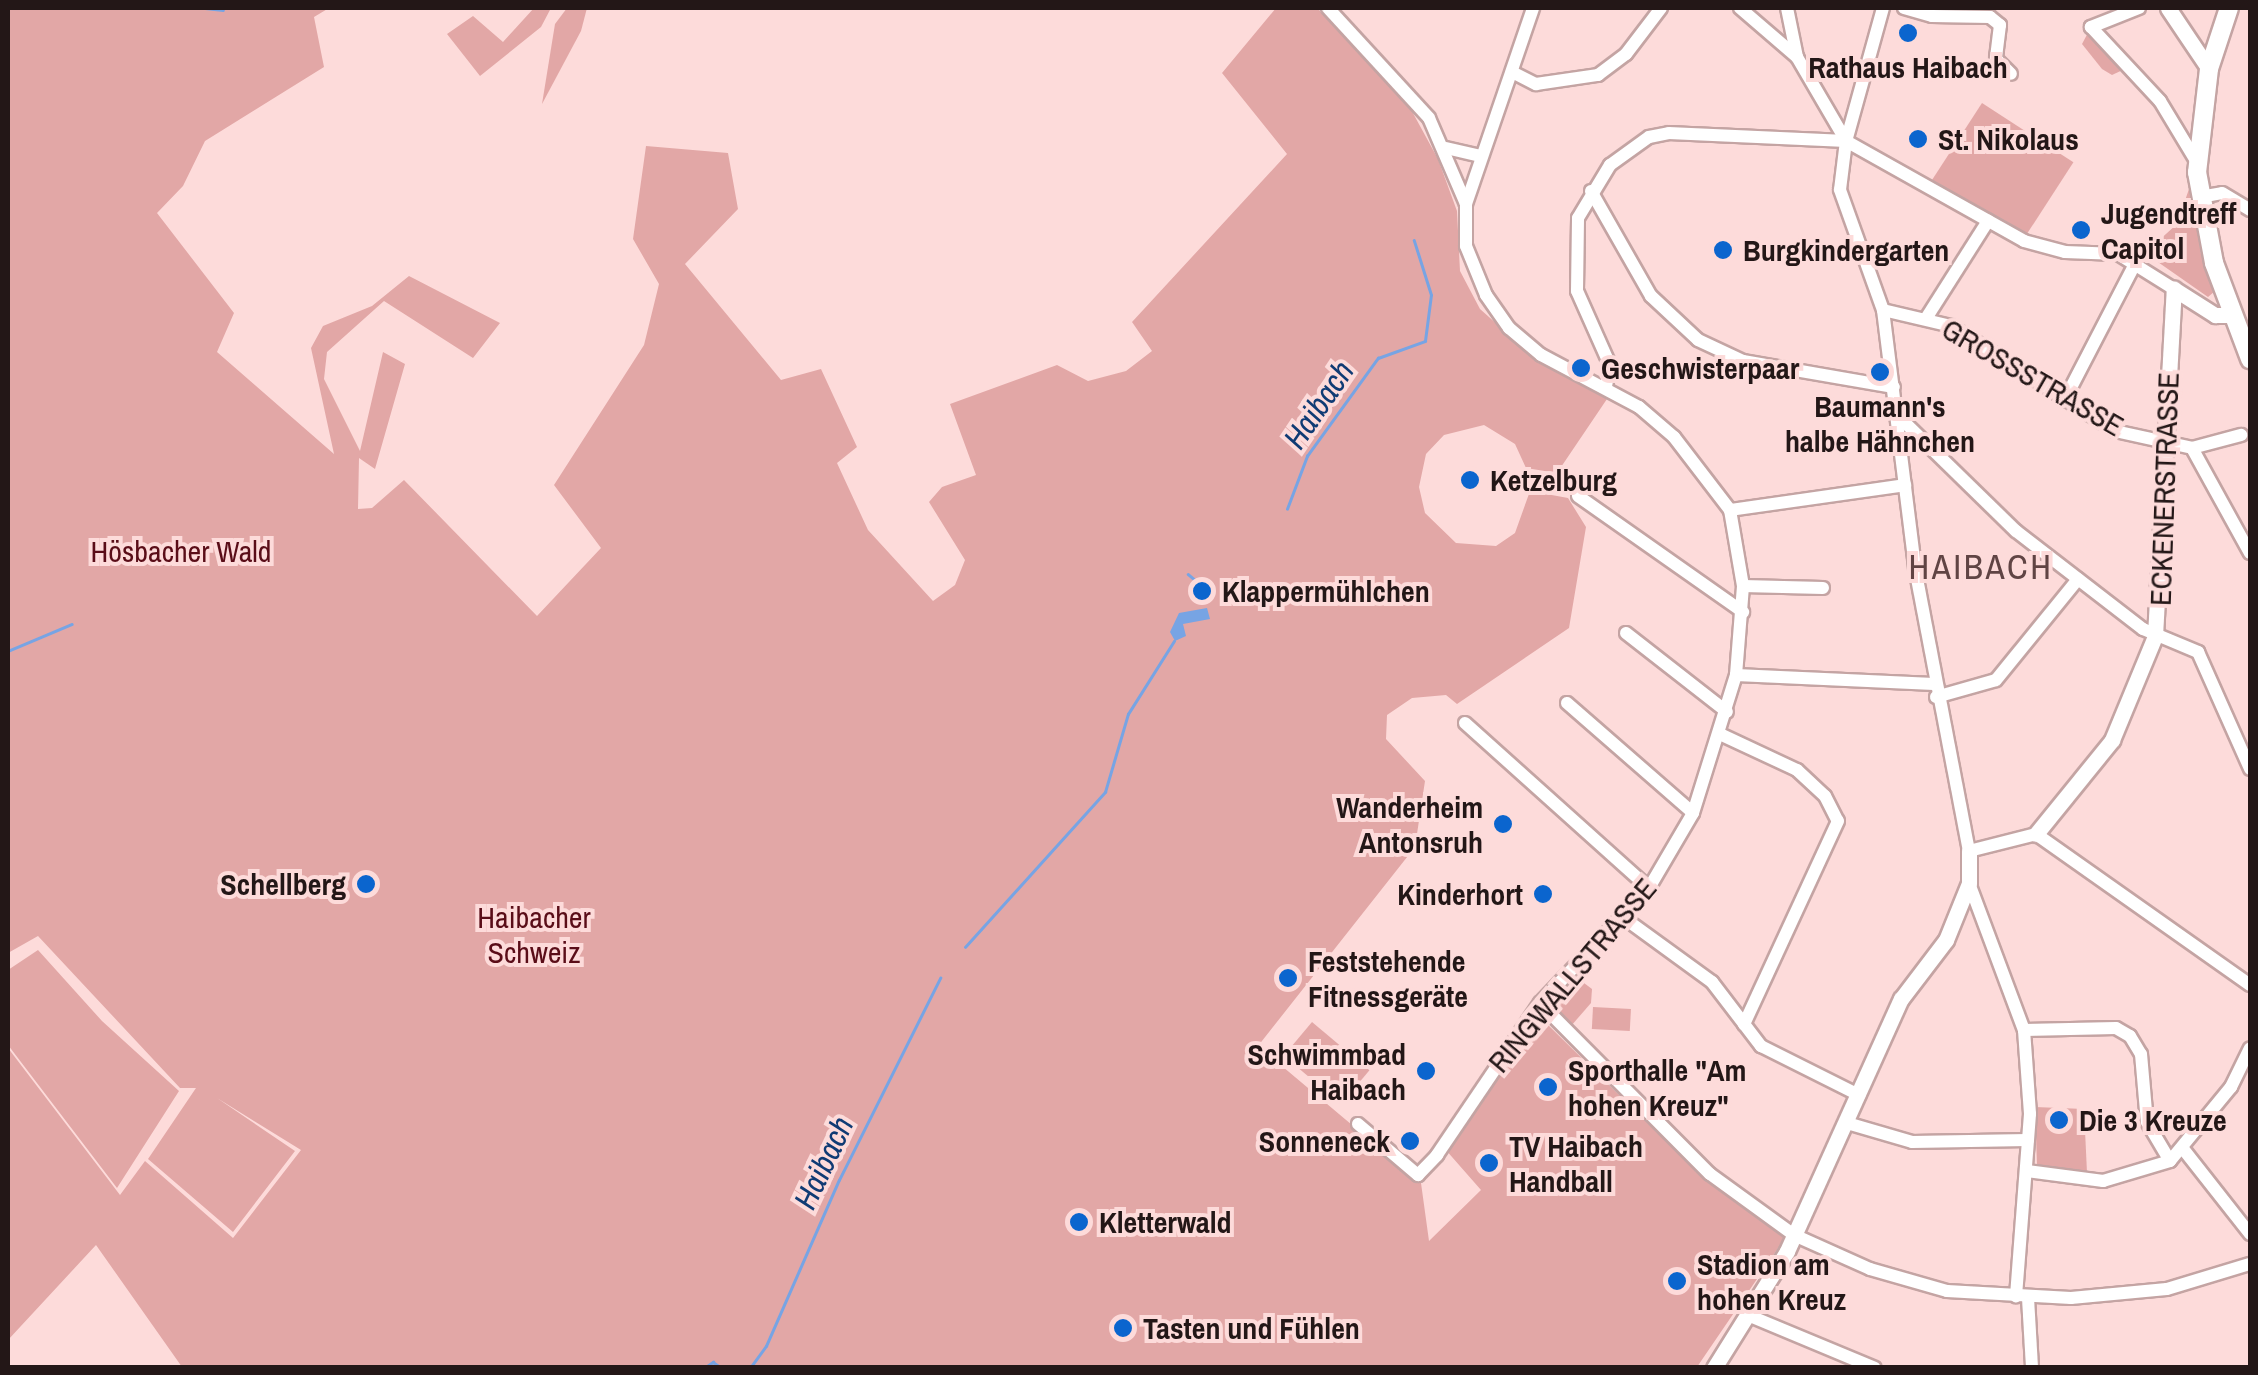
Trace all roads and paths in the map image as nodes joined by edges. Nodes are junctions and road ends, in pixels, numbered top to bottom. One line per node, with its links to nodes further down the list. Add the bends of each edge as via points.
1 (1328, 8): 16 (street, via 1410,93)
2 (1534, 8): 13 (street, RINGWALLSTRASSE)
3 (1661, 8): 13 (street, via 1626,54 1598,75 1536,84)
4 (1740, 8): 11 (street)
5 (1787, 8): 11 (street)
6 (1883, 8): 15 (street)
7 (1904, 8): 14 (street, via 1932,16 1990,17 2000,25 1996,59)
8 (2139, 8): 18 (street, via 2091,27 2160,101)
9 (2168, 8): 12 (street)
10 (2229, 8): 12 (main road)
11 (1796, 57): 15 (street)
12 (2210, 69): 18 (main road)
13 (1514, 73): 17 (street, RINGWALLSTRASSE)
14 (2011, 74)
15 (1846, 142): 19 (street, via 1669,133 1634,146); 23 (street); 26 (street, via 1840,190)
16 (1446, 148): 17 (street); 21 (street)
17 (1481, 156): 21 (street, RINGWALLSTRASSE)
18 (2198, 164): 20 (main road)
19 (1592, 191): 30 (street, via 1578,218 1577,292 1610,364); 31 (street, via 1651,296 1698,340 1743,361)
20 (2200, 197): 22 (street, via 2240,198); 27 (main road)
21 (1466, 204): 30 (street, RINGWALLSTRASSE, via 1473,270 1510,328 1541,355)
22 (2250, 210)
23 (1988, 221): 24 (street, via 2043,249); 28 (street)
24 (2138, 260): 25 (street); 32 (street)
25 (2174, 288): 27 (street, via 2215,315); 35 (street, ECKENERSTRASSE)
26 (1883, 310): 28 (street, GROSSSTRASSE); 31 (street)
27 (2233, 314): 29 (main road)
28 (1927, 317): 32 (street, GROSSSTRASSE, via 1976,341)
29 (2250, 358)
30 (1606, 386): 39 (street, RINGWALLSTRASSE, via 1674,437)
31 (1894, 387): 33 (street)
32 (2064, 402): 35 (street, GROSSSTRASSE, via 2115,431)
33 (1897, 415): 37 (street); 41 (street, via 2016,530)
34 (2241, 435): 36 (street, GROSSSTRASSE)
35 (2165, 442): 36 (street, GROSSSTRASSE); 46 (street, ECKENERSTRASSE)
36 (2192, 448): 40 (street)
37 (1906, 485): 39 (street); 48 (street)
38 (1578, 496): 44 (street)
39 (1730, 510): 42 (street, RINGWALLSTRASSE)
40 (2250, 553)
41 (2078, 579): 46 (street); 48 (street, via 1996,680)
42 (1743, 586): 43 (street); 44 (street, RINGWALLSTRASSE)
43 (1823, 588)
44 (1743, 612): 47 (street, RINGWALLSTRASSE)
45 (1626, 633): 50 (street)
46 (2155, 636): 53 (street, via 2198,652); 55 (street, ECKENERSTRASSE, via 2112,740)
47 (1736, 675): 48 (street); 50 (street, RINGWALLSTRASSE)
48 (1935, 691): 56 (street)
49 (1568, 704): 54 (street)
50 (1727, 712): 52 (street, RINGWALLSTRASSE)
51 (1464, 723): 58 (street)
52 (1722, 735): 54 (street, RINGWALLSTRASSE); 62 (street, via 1797,770 1825,796 1838,821)
53 (2250, 769)
54 (1694, 813): 58 (street, RINGWALLSTRASSE)
55 (2036, 834): 56 (street); 60 (street)
56 (1969, 851): 57 (street)
57 (1969, 883): 63 (street); 65 (street, via 1946,940 1901,999)
58 (1650, 888): 59 (street, RINGWALLSTRASSE)
59 (1624, 918): 61 (street, RINGWALLSTRASSE); 62 (street, via 1712,982)
60 (2250, 985)
61 (1540, 1003): 66 (street, RINGWALLSTRASSE, via 1418,1175); 73 (street, via 1710,1174)
62 (1744, 1024): 65 (street, via 1760,1046)
63 (2024, 1030): 68 (street); 70 (street, via 2116,1028 2130,1036 2141,1054 2147,1122)
64 (2250, 1048): 69 (street, via 2232,1087)
65 (1859, 1096): 67 (street)
66 (1358, 1124)
67 (1847, 1124): 68 (street, via 1912,1142); 73 (street)
68 (2028, 1140): 71 (street)
69 (2184, 1150): 70 (street); 72 (street)
70 (2170, 1162): 71 (street, via 2103,1180)
71 (2027, 1172): 75 (street)
72 (2250, 1234)
73 (1794, 1235): 75 (street, via 1916,1282); 76 (street)
74 (2250, 1264): 75 (street, via 2133,1295)
75 (2022, 1297): 80 (street)
76 (1750, 1316): 77 (street); 78 (street)
77 (1850, 1363): 79 (street)
78 (1714, 1368)
79 (1875, 1368)
80 (2032, 1368)

